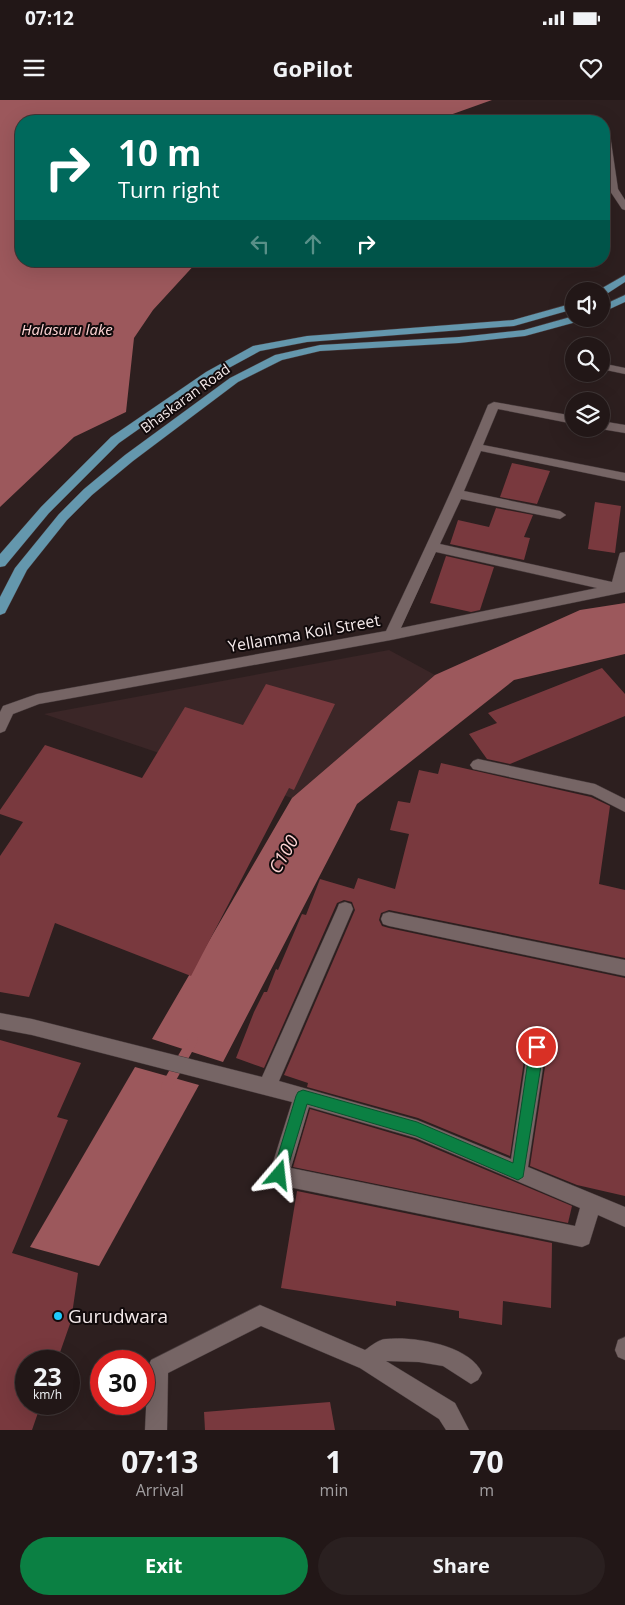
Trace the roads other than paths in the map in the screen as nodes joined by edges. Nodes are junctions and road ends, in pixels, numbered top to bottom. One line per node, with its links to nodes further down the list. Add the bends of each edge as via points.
1 (610, 189): 2 (street)
2 (625, 207)
3 (625, 278): 4 (main road)
4 (610, 287)
5 (625, 298): 6 (main road)
6 (610, 306)
7 (565, 309): 11 (main road, Bhaskaran Road, via 514,323 307,339 257,348)
8 (565, 322): 12 (main road, Bhaskaran Road, via 525,333 459,340 320,348 279,356)
9 (610, 368): 10 (street)
10 (625, 371)
11 (214, 372): 12 (main road); 22 (main road, Bhaskaran Road, via 115,440 45,510)
12 (234, 380): 24 (main road, Bhaskaran Road, via 88,492 22,568)
13 (565, 418): 16 (street, via 494,405)
14 (610, 426): 15 (street)
15 (625, 429)
16 (477, 447): 17 (street); 18 (street)
17 (625, 477)
18 (457, 494): 19 (street); 20 (street)
19 (560, 515)
20 (431, 546): 23 (street); 25 (street)
21 (625, 556): 23 (street)
22 (0, 563)
23 (621, 588): 25 (street, Yellamma Koil Street)
24 (0, 610)
25 (391, 635): 26 (street, Yellamma Koil Street, via 37,699 8,710)
26 (0, 727)
27 (478, 765): 28 (street, via 595,790)
28 (625, 806)
29 (345, 909): 34 (street)
30 (389, 919): 31 (street)
31 (625, 968)
32 (0, 1021): 34 (street, via 32,1026)
33 (537, 1047): 36 (street)
34 (266, 1088): 35 (street)
35 (303, 1096): 36 (street, via 417,1129); 37 (street, via 279,1175 582,1237)
36 (518, 1172): 37 (street)
37 (591, 1204): 38 (street)
38 (625, 1217)
39 (367, 1361): 40 (street, via 385,1349 445,1356 465,1366); 41 (street, via 260,1315 158,1367); 42 (street, via 447,1411)
40 (471, 1373)
41 (156, 1430)
42 (458, 1430)

